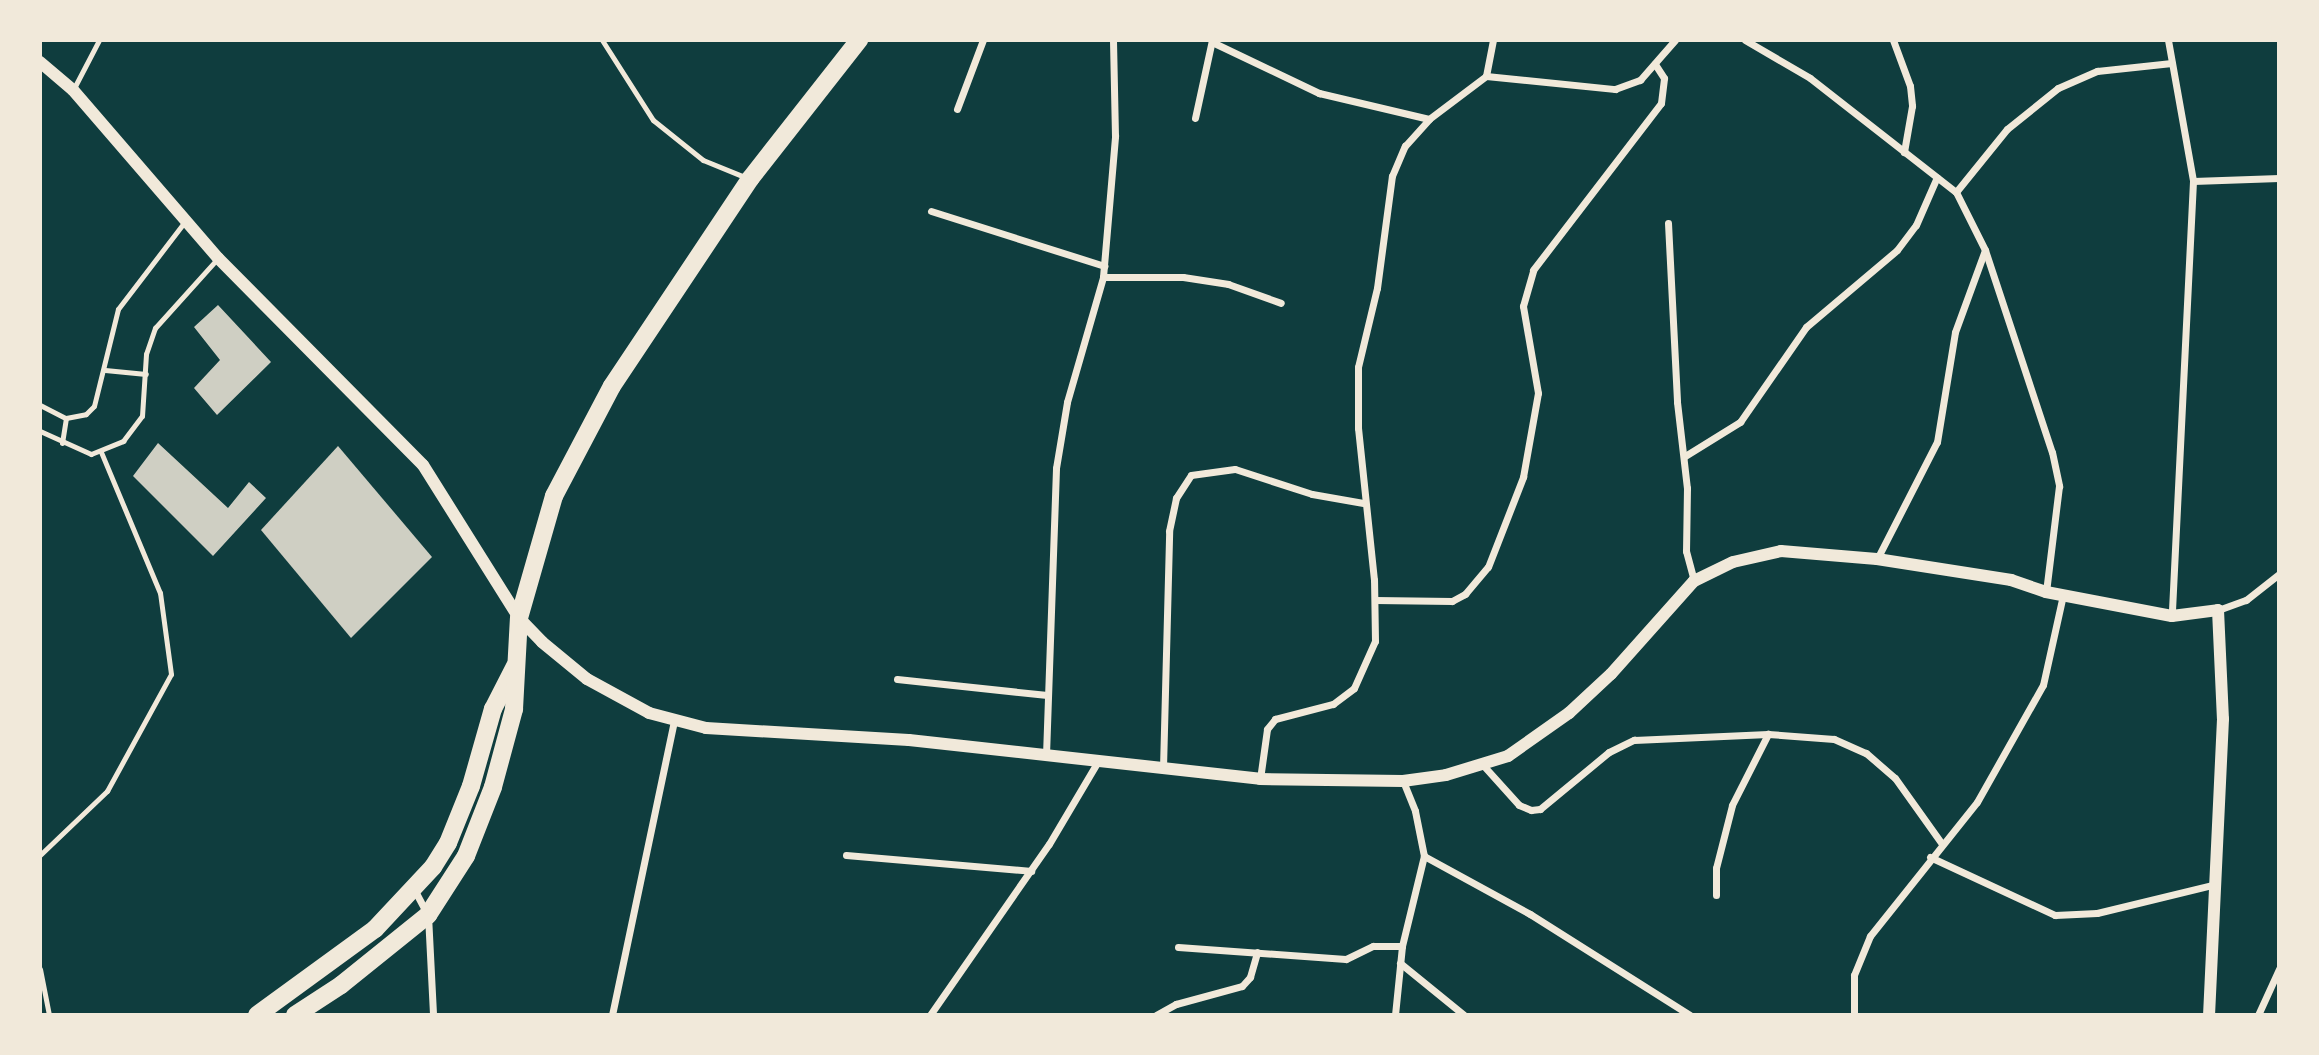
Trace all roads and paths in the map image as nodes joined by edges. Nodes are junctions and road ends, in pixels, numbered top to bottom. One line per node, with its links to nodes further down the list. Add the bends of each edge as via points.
1 (99, 40): 16 (lane)
2 (602, 40): 23 (lane, via 653,120 703,160)
3 (859, 40): 23 (main road)
4 (983, 40): 17 (street)
5 (1113, 40): 31 (street, via 1115,136)
6 (1493, 40): 15 (street)
7 (1675, 40): 14 (street)
8 (1745, 40): 20 (street, via 1810,78)
9 (1894, 40): 20 (street, via 1912,106)
10 (2168, 40): 13 (street)
11 (1212, 41): 18 (street); 19 (street, via 1319,93)
12 (40, 62): 16 (street)
13 (2172, 63): 24 (street); 25 (street, via 2097,71 2058,88 2007,129)
14 (1655, 64): 15 (street, via 1640,80 1615,89); 48 (street, via 1664,78 1661,103 1533,270 1523,306 1538,393 1523,477 1488,567 1465,594 1452,601)
15 (1486, 76): 19 (street)
16 (73, 90): 27 (street)
17 (957, 109)
18 (1195, 118)
19 (1429, 119): 42 (street, via 1405,146 1392,176 1377,288 1359,367)
20 (1904, 152): 21 (street)
21 (1937, 177): 25 (street); 41 (street, via 1916,225 1897,250 1806,327 1740,422)
22 (2279, 178): 24 (street)
23 (750, 179): 51 (main road, via 612,386 573,456 539,537)
24 (2193, 181): 50 (street)
25 (1956, 192): 29 (street)
26 (931, 211): 31 (street)
27 (187, 219): 30 (street); 34 (lane, via 118,309)
28 (1668, 223): 41 (street, via 1677,402)
29 (1985, 250): 43 (street, via 1955,332 1937,442); 46 (street, via 2059,486)
30 (218, 258): 35 (lane, via 155,328); 51 (street, via 423,465)
31 (1104, 266): 32 (street)
32 (1103, 277): 33 (street, via 1183,276 1228,284); 54 (street, via 1067,402 1056,468)
33 (1281, 303)
34 (105, 370): 35 (lane); 37 (lane, via 94,406 86,414)
35 (146, 374): 40 (lane, via 142,416 122,441)
36 (40, 405): 37 (lane)
37 (66, 418): 39 (lane)
38 (40, 431): 39 (lane)
39 (61, 443): 40 (lane, via 84,453)
40 (101, 452): 64 (lane, via 160,593 171,674 107,791)
41 (1685, 456): 45 (street, via 1686,551)
42 (1363, 503): 48 (street); 60 (street, via 1312,494 1235,469 1191,475 1177,498 1169,531)
43 (1877, 559): 45 (street, via 1781,551 1733,562); 46 (street, via 2011,580)
44 (2279, 574): 49 (street, via 2246,600)
45 (1694, 581): 59 (street, via 1569,713 1507,756)
46 (2046, 592): 47 (street)
47 (2063, 595): 50 (street); 63 (street, via 2043,685 1977,802)
48 (1376, 600): 61 (street, via 1375,642 1354,688 1334,704 1275,719 1267,729)
49 (2218, 610): 50 (street); 69 (street, via 2223,719)
50 (2172, 616)
51 (519, 618): 52 (main road); 55 (street, via 587,679 649,713)
52 (520, 657): 70 (main road, via 493,709 471,786 448,843); 72 (main road, via 514,709 493,787 466,856)
53 (897, 680): 54 (street)
54 (1047, 695): 57 (street)
55 (674, 720): 57 (street, via 706,728 909,740); 84 (street)
56 (1768, 734): 59 (street, via 1634,740 1609,752 1540,810 1519,805); 63 (street, via 1834,739 1866,753 1895,778); 71 (street, via 1732,805 1716,868)
57 (1046, 755): 58 (street)
58 (1099, 761): 60 (street); 68 (street)
59 (1482, 764): 62 (street)
60 (1163, 768): 61 (street)
61 (1259, 779): 62 (street)
62 (1403, 781): 66 (street)
63 (1942, 844): 67 (street)
64 (40, 855)
65 (846, 855): 68 (street)
66 (1424, 856): 73 (street); 89 (street, via 1530,914)
67 (1930, 857): 69 (street, via 2055,915 2097,913); 90 (street, via 1870,936 1854,975)
68 (1031, 871): 85 (street)
69 (2212, 885): 91 (street)
70 (415, 891): 72 (street); 81 (main road, via 375,929)
71 (1716, 895)
72 (428, 915): 82 (main road, via 341,985); 83 (street)
73 (1402, 946): 75 (street, via 1373,946 1346,959); 76 (street)
74 (1178, 947): 75 (street)
75 (1256, 952): 79 (street, via 1250,977 1242,986)
76 (1400, 962): 87 (street); 88 (street)
77 (40, 969): 80 (lane)
78 (2279, 969): 92 (street)
79 (1165, 1013): 86 (street)
80 (49, 1015)
81 (257, 1015)
82 (295, 1015)
83 (433, 1015)
84 (612, 1015)
85 (930, 1015)
86 (1156, 1015)
87 (1395, 1015)
88 (1464, 1015)
89 (1690, 1015)
90 (1854, 1015)
91 (2209, 1015)
92 (2258, 1015)

